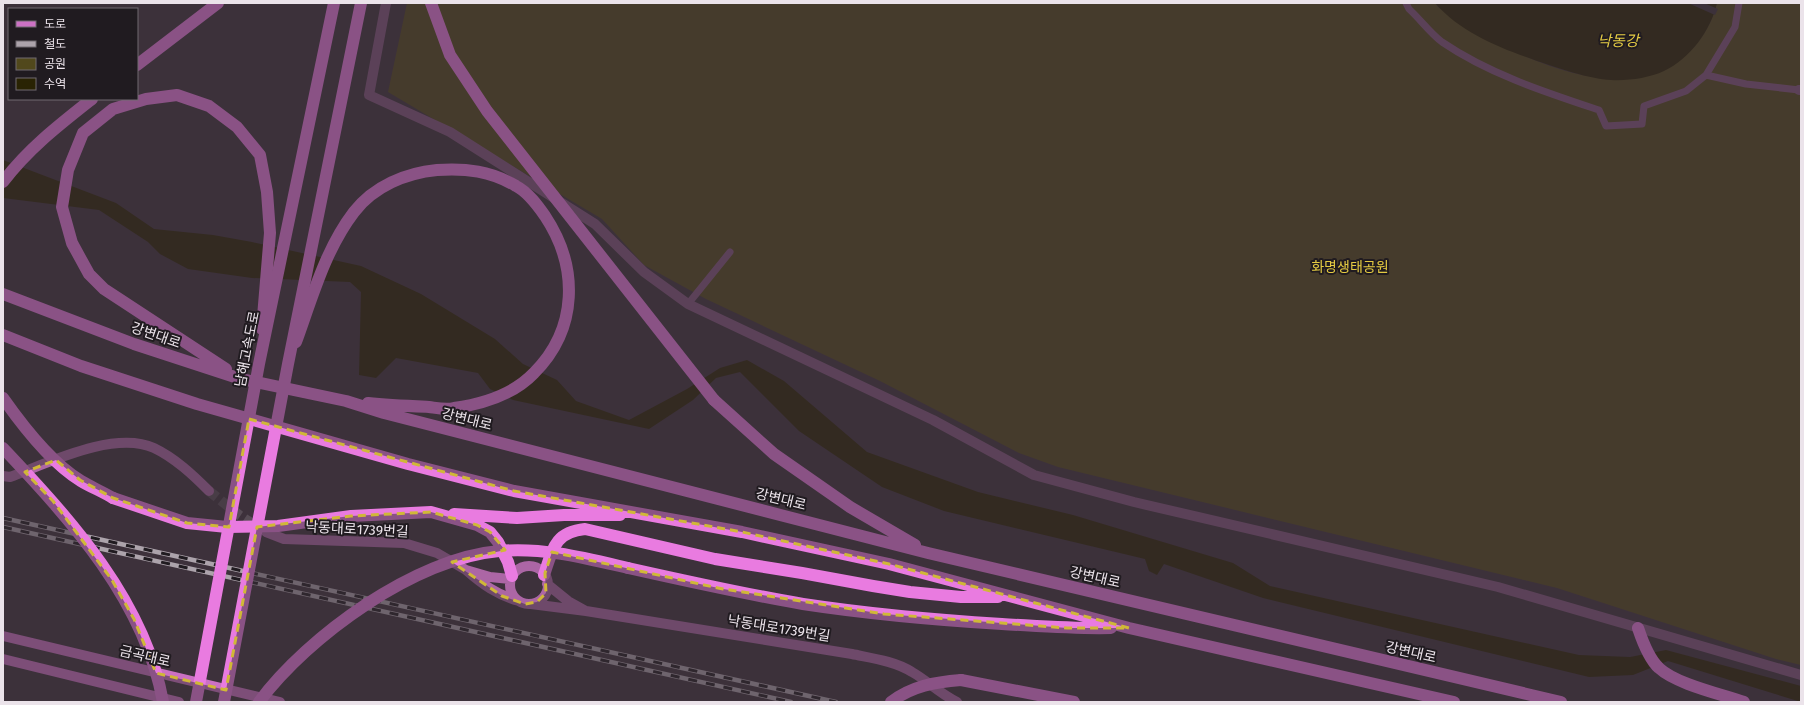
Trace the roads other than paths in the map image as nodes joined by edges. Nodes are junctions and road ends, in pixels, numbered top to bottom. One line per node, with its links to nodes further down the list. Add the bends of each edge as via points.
1 (218, 3): 8 (highway)
2 (334, 3): 17 (highway, 남해고속도로, bridge)
3 (361, 3): 18 (highway, bridge)
4 (386, 3): 15 (street, via 369,95 450,132 595,224 644,272)
5 (431, 3): 28 (highway, bridge, via 450,55 487,111 714,400 774,454 850,507)
6 (1406, 3): 9 (lane, via 1440,41 1522,84 1599,110 1606,126 1642,124 1644,106 1686,91)
7 (1739, 3): 9 (lane, via 1735,26)
8 (138, 64)
9 (1706, 75): 10 (lane, via 1746,84)
10 (1800, 90)
11 (91, 100): 12 (highway, via 27,153)
12 (3, 182)
13 (730, 252): 15 (lane)
14 (3, 294): 19 (highway, 강변대로, via 134,344)
15 (688, 304): 37 (street, via 933,420 1034,475 1134,502 1498,587)
16 (3, 335): 26 (highway, via 81,366 197,404 408,464 514,491)
17 (259, 364): 19 (highway, bridge, via 270,233 266,184 260,155 237,127 209,106 177,95 146,99 113,109 83,133 68,170 62,207 72,243 89,274 104,289); 44 (highway, 남해고속도로, bridge)
18 (288, 364): 21 (highway, bridge, via 330,252 354,212 371,195 394,180 421,171 468,169 503,178 518,187 541,210 551,225 566,259 569,300 558,340 548,358 533,374 512,389 495,397 452,409); 45 (highway, bridge)
19 (241, 379): 21 (highway, 강변대로)
20 (3, 398): 25 (highway, bridge, via 39,443 80,480 113,498 187,523 227,527 270,526 351,516)
21 (346, 401): 28 (highway, 강변대로, via 384,413)
22 (3, 448): 42 (highway, bridge, via 52,501 112,580 147,648)
23 (3, 476): 24 (street, via 10,477 81,451 108,444 128,443 152,448 164,454)
24 (209, 491)
25 (431, 512): 26 (highway, via 517,518); 30 (highway, via 490,532 508,562)
26 (654, 515): 32 (highway, via 890,564)
27 (266, 532): 29 (street, 낙동대로1739번길, via 284,539 404,543 437,553)
28 (928, 553): 41 (highway, 강변대로)
29 (466, 570): 30 (street, via 490,577); 33 (street, via 502,596)
30 (511, 578): 31 (street, via 517,570 527,566 538,568); 33 (street, via 511,592)
31 (546, 579): 32 (highway, via 553,547 562,536 573,530 586,529 715,559 910,592 961,597); 34 (street, via 546,593); 35 (street, via 568,601)
32 (1013, 597): 36 (highway)
33 (519, 601): 34 (street)
34 (531, 604): 35 (street, 낙동대로1739번길)
35 (586, 611): 49 (street, 낙동대로1739번길, via 880,660 911,671 943,695)
36 (1129, 628): 46 (highway, bridge, via 1061,628 952,621 803,604 564,554 533,550 499,550 442,565 402,583 359,609 282,673); 51 (highway)
37 (1638, 628): 40 (street); 54 (highway, via 1643,643 1658,668 1677,679)
38 (3, 636): 47 (main road, 금곡대로)
39 (3, 659): 43 (main road)
40 (1801, 675)
41 (1502, 689): 52 (highway); 53 (highway, 강변대로)
42 (163, 702)
43 (179, 702)
44 (196, 702)
45 (224, 702)
46 (260, 702)
47 (280, 702)
48 (891, 702): 50 (highway, bridge, via 914,688 961,680)
49 (957, 702)
50 (1074, 702)
51 (1454, 702)
52 (1514, 702)
53 (1561, 702)
54 (1744, 702)

